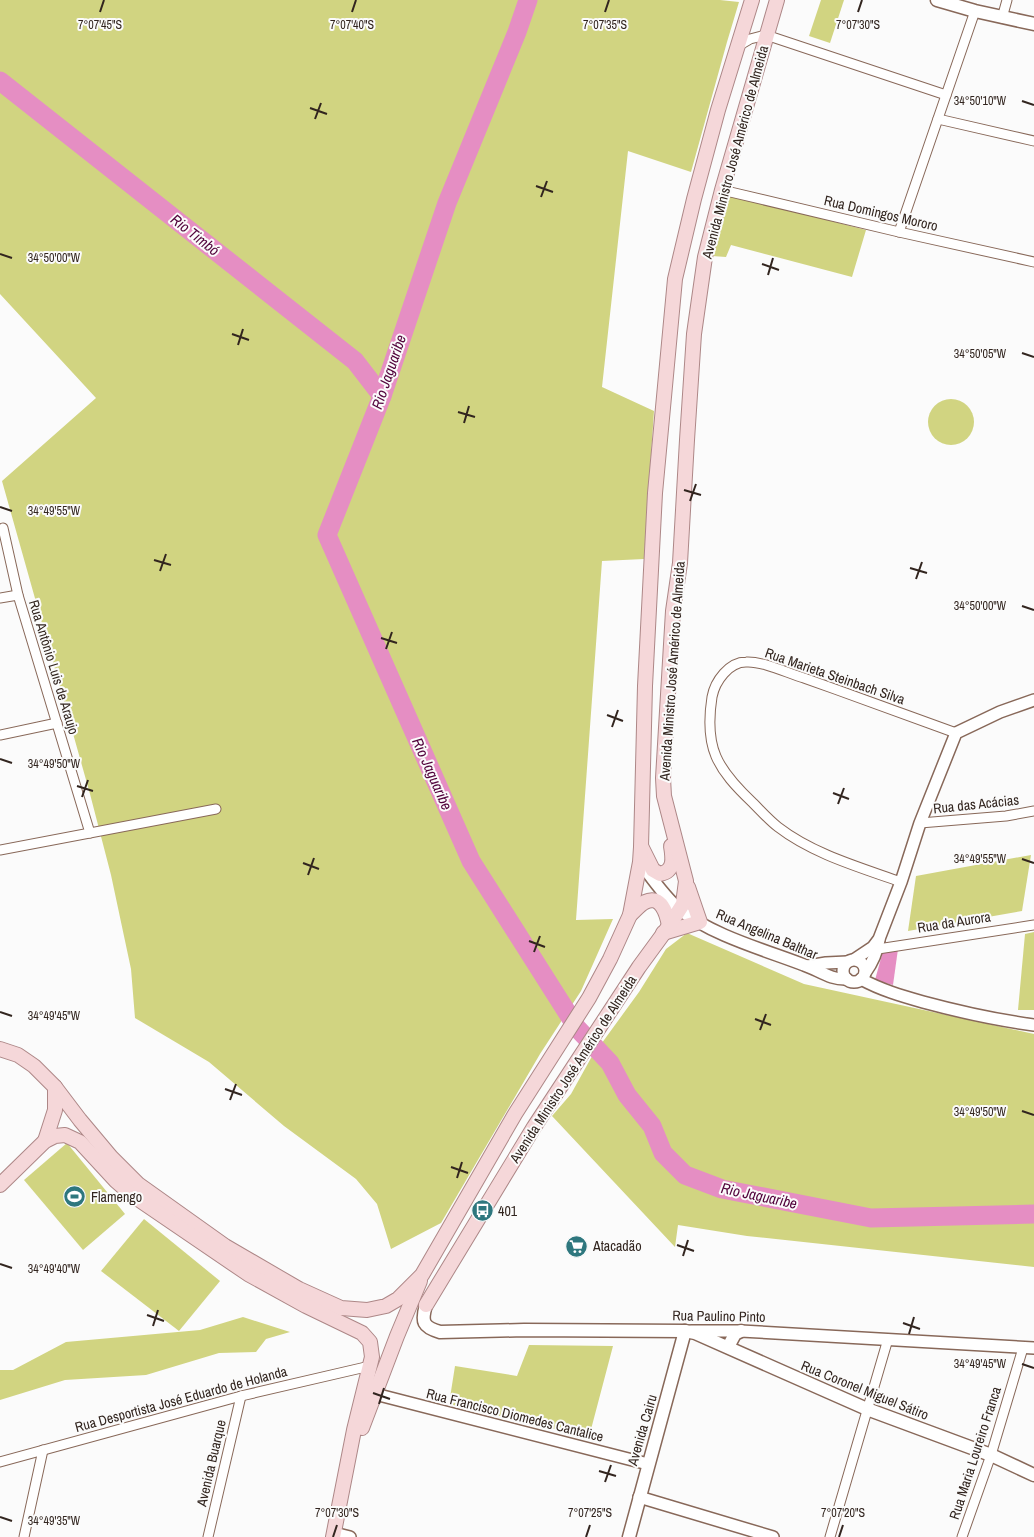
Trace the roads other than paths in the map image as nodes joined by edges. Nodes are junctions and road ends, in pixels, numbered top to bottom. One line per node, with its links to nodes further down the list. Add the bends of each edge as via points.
1 (752, 0): 10 (main road, Avenida Ministro José Américo de Almeida)
2 (778, 0): 9 (main road, Avenida Ministro José Américo de Almeida)
3 (937, 0): 5 (main road)
4 (1004, 1): 7 (street)
5 (958, 3): 6 (main road)
6 (975, 11): 7 (main road); 11 (street)
7 (1002, 18): 8 (main road)
8 (1034, 24)
9 (766, 35): 10 (street); 11 (street); 14 (main road, Avenida Ministro José Américo de Almeida)
10 (738, 46): 29 (main road, Avenida Ministro José Américo de Almeida, via 718,110 675,279 655,492)
11 (946, 95): 12 (street)
12 (938, 119): 13 (street); 15 (street)
13 (1034, 141)
14 (722, 190): 15 (street, Rua Domingos Mororo); 25 (main road, Avenida Ministro José Américo de Almeida, via 705,256 694,334 663,778)
15 (899, 232): 16 (street, Rua Domingos Mororo)
16 (1034, 262)
17 (3, 528): 18 (street, Rua Antônio Luis de Araujo)
18 (18, 595): 19 (street); 21 (street, Rua Antônio Luis de Araujo)
19 (0, 598)
20 (1034, 700): 22 (street)
21 (58, 723): 23 (street); 28 (street, Rua Antônio Luis de Araujo)
22 (956, 733): 27 (street); 33 (street, Rua Marieta Steinbach Silva, via 752,662 739,662 730,667 712,694 709,732 714,753 725,774 741,792 777,826 797,839 817,850)
23 (0, 735)
24 (216, 810): 28 (street)
25 (668, 810): 29 (main road, via 671,867 664,873 656,873); 32 (main road, Avenida Ministro José Américo de Almeida)
26 (1034, 812): 27 (street, Rua das Acácias)
27 (920, 823): 33 (street)
28 (90, 833): 30 (street)
29 (641, 847): 31 (main road, Avenida Ministro José Américo de Almeida)
30 (0, 850)
31 (640, 862): 34 (street, Rua Angelina Balthar, via 662,892); 35 (main road, Avenida Ministro José Américo de Almeida)
32 (686, 881): 34 (main road, Avenida Ministro José Américo de Almeida); 36 (main road)
33 (901, 882): 39 (street)
34 (680, 909): 36 (street, Rua Angelina Balthar); 38 (main road, Avenida Ministro José Américo de Almeida)
35 (630, 915): 38 (main road, via 645,902 655,902 662,905 668,916); 49 (main road, Avenida Ministro José Américo de Almeida, via 588,998 514,1114)
36 (700, 922): 38 (main road); 41 (street, Rua Angelina Balthar, via 740,941)
37 (1034, 924): 39 (street, Rua da Aurora)
38 (666, 929): 50 (main road, Avenida Ministro José Américo de Almeida, via 534,1127)
39 (876, 945): 40 (street); 42 (street, via 873,962)
40 (851, 961): 41 (street); 42 (street, via 862,962); 43 (street, via 843,972)
41 (808, 966): 43 (street, Rua Angelina Balthar, via 826,976)
42 (863, 976): 43 (street, via 854,982); 44 (street, via 884,990 936,1006)
43 (847, 979)
44 (1034, 1025)
45 (0, 1049): 46 (main road, Avenida Ministro José Américo de Almeida, via 18,1055 34,1066)
46 (55, 1087): 47 (main road, via 55,1110); 49 (main road, Avenida Ministro José Américo de Almeida, via 111,1157 138,1184 225,1246 298,1289 341,1308 367,1310 386,1306)
47 (45, 1140): 48 (main road); 56 (main road, via 59,1134 72,1137 132,1195 248,1274 362,1333 372,1348)
48 (0, 1185)
49 (422, 1275): 57 (main road)
50 (426, 1305): 52 (main road, Rua Paulino Pinto, via 424,1322 440,1332)
51 (742, 1330): 52 (street, Rua Paulino Pinto); 53 (street, Rua Paulino Pinto); 54 (main road, via 735,1334)
52 (685, 1331): 54 (main road, Rua Coronel Miguel Sátiro); 64 (main road, Avenida Cairu)
53 (888, 1339): 55 (street, Rua Paulino Pinto); 59 (street)
54 (728, 1348): 59 (main road, Rua Coronel Miguel Sátiro)
55 (1028, 1348): 61 (street, Rua Maria Loureiro Franca)
56 (370, 1366): 58 (street, Rua Desportista José Eduardo de Holanda); 63 (main road)
57 (375, 1394): 63 (main road); 64 (street, Rua Francisco Diomedes Cantalice)
58 (241, 1396): 60 (street, Rua Desportista José Eduardo de Holanda); 69 (street, Avenida Buarque)
59 (867, 1409): 61 (main road, Rua Coronel Miguel Sátiro); 73 (street)
60 (43, 1450): 62 (street, Rua Desportista José Eduardo de Holanda); 68 (street)
61 (991, 1455): 65 (main road, Rua Coronel Miguel Sátiro); 74 (street, Rua Maria Loureiro Franca)
62 (0, 1462)
63 (349, 1464): 67 (main road)
64 (648, 1464): 66 (main road, Avenida Cairu)
65 (1034, 1474)
66 (638, 1497): 71 (main road, Avenida Cairu); 72 (street)
67 (334, 1535): 70 (street)
68 (24, 1537)
69 (208, 1537)
70 (350, 1537)
71 (629, 1537)
72 (773, 1537)
73 (830, 1537)
74 (962, 1537)

